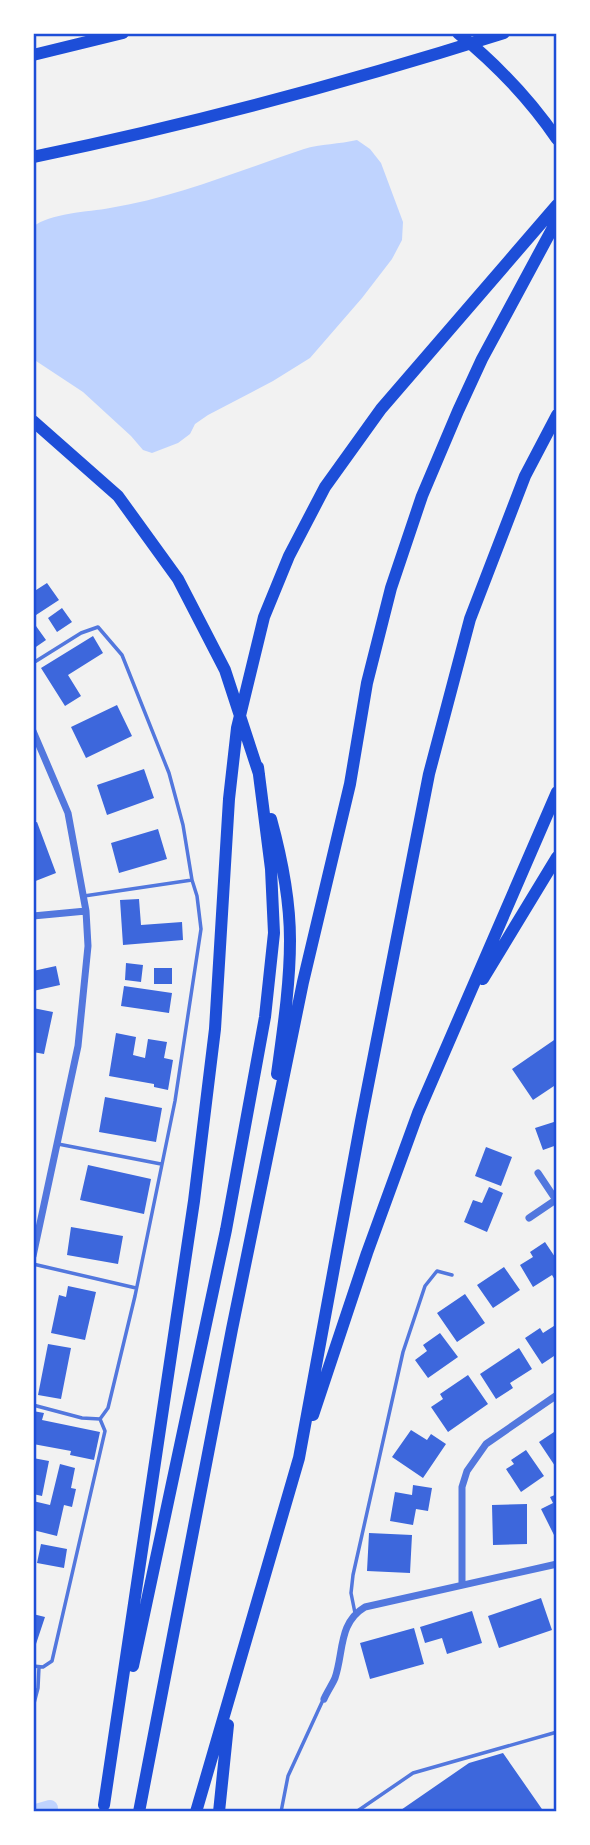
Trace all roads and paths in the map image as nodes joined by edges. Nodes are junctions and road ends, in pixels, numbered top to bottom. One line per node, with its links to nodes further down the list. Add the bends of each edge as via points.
1 (123, 33): 4 (highway)
2 (458, 33): 5 (highway, via 538,110)
3 (504, 33): 6 (highway, via 286,98)
4 (33, 55)
5 (557, 138)
6 (33, 156)
7 (557, 205): 44 (highway, via 381,409 324,487 264,617 237,728 215,1029 194,1201)
8 (557, 220): 24 (highway, via 457,411 391,588)
9 (557, 415): 34 (highway, via 525,475 470,618 429,774)
10 (33, 421): 13 (highway, via 118,496 178,579 225,670)
11 (33, 663): 16 (lane, via 98,627 122,655 169,773)
12 (33, 732): 17 (street, via 68,813)
13 (258, 767): 24 (highway, via 284,866 290,941); 44 (highway, via 274,933 265,1017 223,1244)
14 (557, 792): 20 (highway)
15 (557, 857): 20 (highway)
16 (192, 880): 17 (lane); 22 (lane, via 201,929)
17 (83, 896): 18 (street)
18 (86, 911): 19 (street); 21 (street, via 88,946 78,1046)
19 (33, 916)
20 (459, 1018): 34 (highway, via 367,1252)
21 (58, 1144): 22 (lane); 27 (street)
22 (161, 1164): 30 (lane)
23 (537, 1172): 25 (street)
24 (263, 1179): 45 (highway)
25 (556, 1200): 26 (street)
26 (529, 1218)
27 (33, 1256)
28 (33, 1264): 30 (lane)
29 (452, 1275): 37 (lane, via 437,1271 425,1286 403,1352 353,1575)
30 (136, 1288): 33 (lane, via 108,1408)
31 (557, 1395): 36 (street, via 486,1444 467,1471 462,1487)
32 (33, 1405): 33 (lane)
33 (100, 1419): 39 (lane, via 105,1431 52,1661)
34 (299, 1458): 40 (highway)
35 (557, 1564): 36 (street)
36 (462, 1585): 37 (street)
37 (355, 1613): 41 (street, via 345,1628 335,1678)
38 (33, 1666): 39 (lane)
39 (39, 1667): 42 (lane)
40 (232, 1694): 46 (highway); 47 (highway)
41 (324, 1699): 48 (lane, via 288,1776)
42 (33, 1707)
43 (557, 1732): 49 (lane, via 413,1773)
44 (103, 1808)
45 (139, 1812)
46 (196, 1812)
47 (219, 1812)
48 (281, 1812)
49 (356, 1812)

